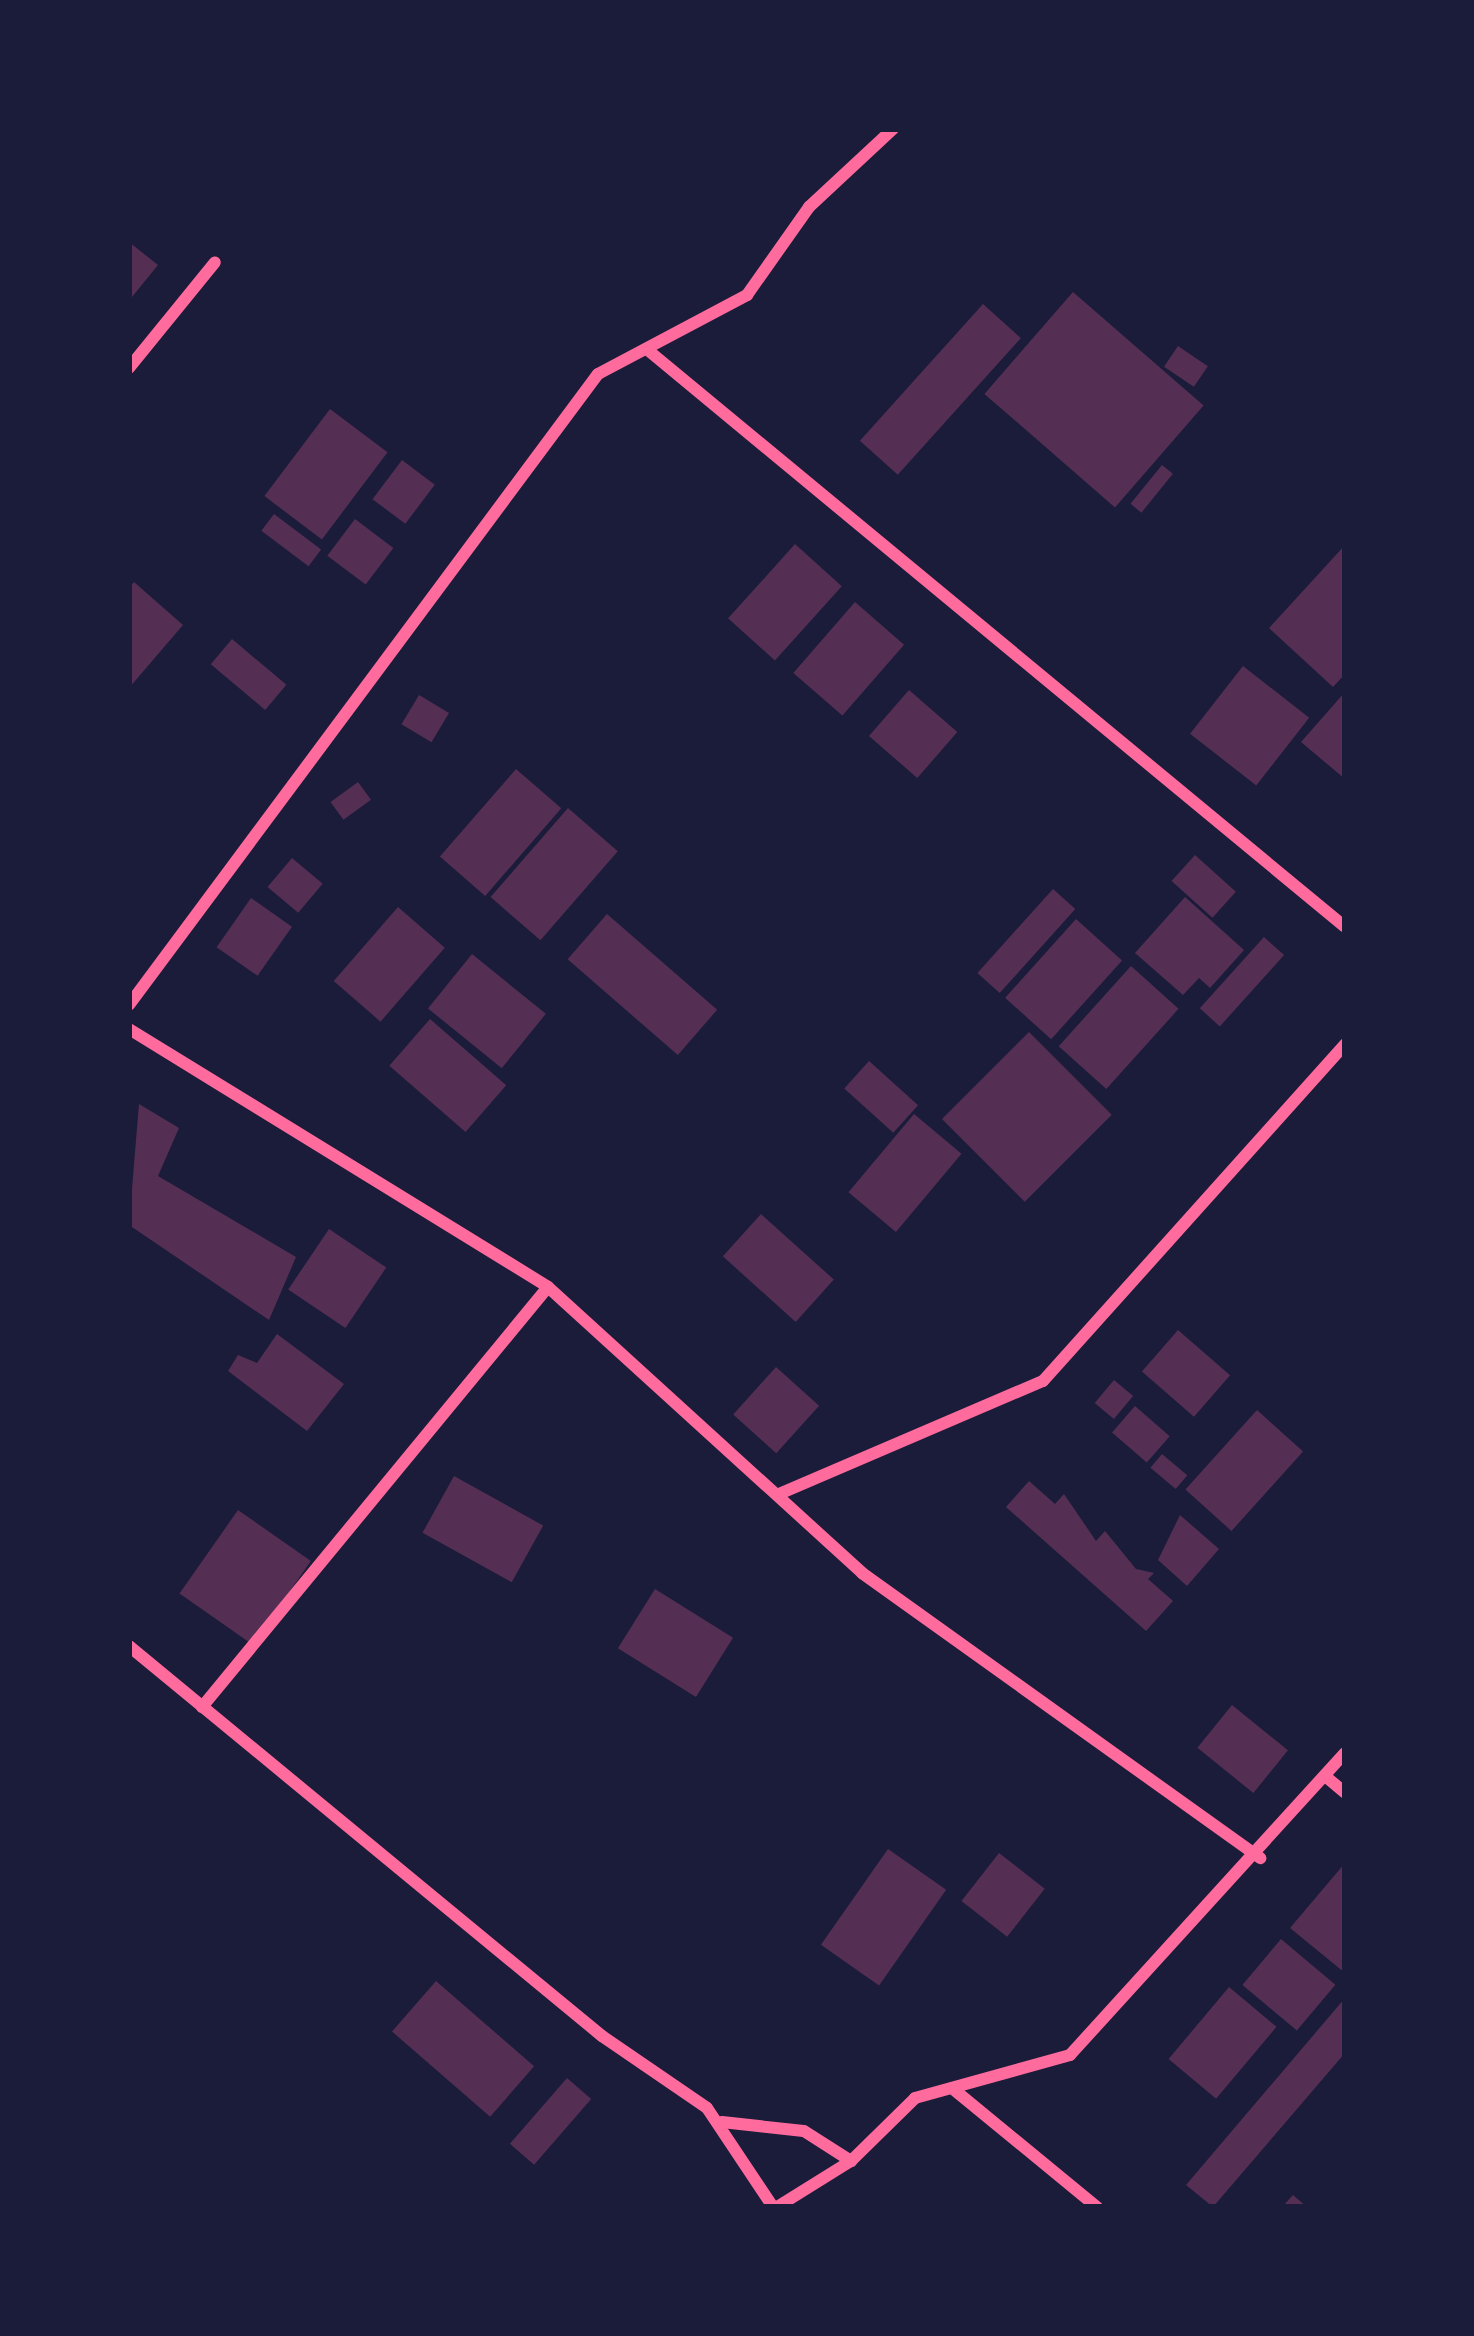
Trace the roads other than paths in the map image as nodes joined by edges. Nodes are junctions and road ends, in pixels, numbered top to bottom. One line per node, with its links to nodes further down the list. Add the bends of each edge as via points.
1 (892, 129): 3 (street, via 809,207 747,296)
2 (214, 262): 4 (street)
3 (650, 351): 5 (street); 6 (street, via 598,374)
4 (129, 368)
5 (1345, 927)
6 (129, 1005)
7 (129, 1029): 9 (street)
8 (1345, 1044): 10 (street, via 1042,1381)
9 (548, 1287): 10 (street); 12 (street)
10 (779, 1494): 16 (street, via 862,1574)
11 (129, 1646): 12 (street)
12 (202, 1707): 18 (street)
13 (1345, 1753): 14 (street)
14 (1325, 1776): 15 (street); 16 (street)
15 (1345, 1793)
16 (1260, 1858): 17 (street, via 1070,2055)
17 (952, 2088): 19 (street, via 915,2098); 21 (street)
18 (722, 2122): 19 (street, via 804,2131); 20 (street)
19 (851, 2161): 20 (street)
20 (775, 2207)
21 (1097, 2207)

